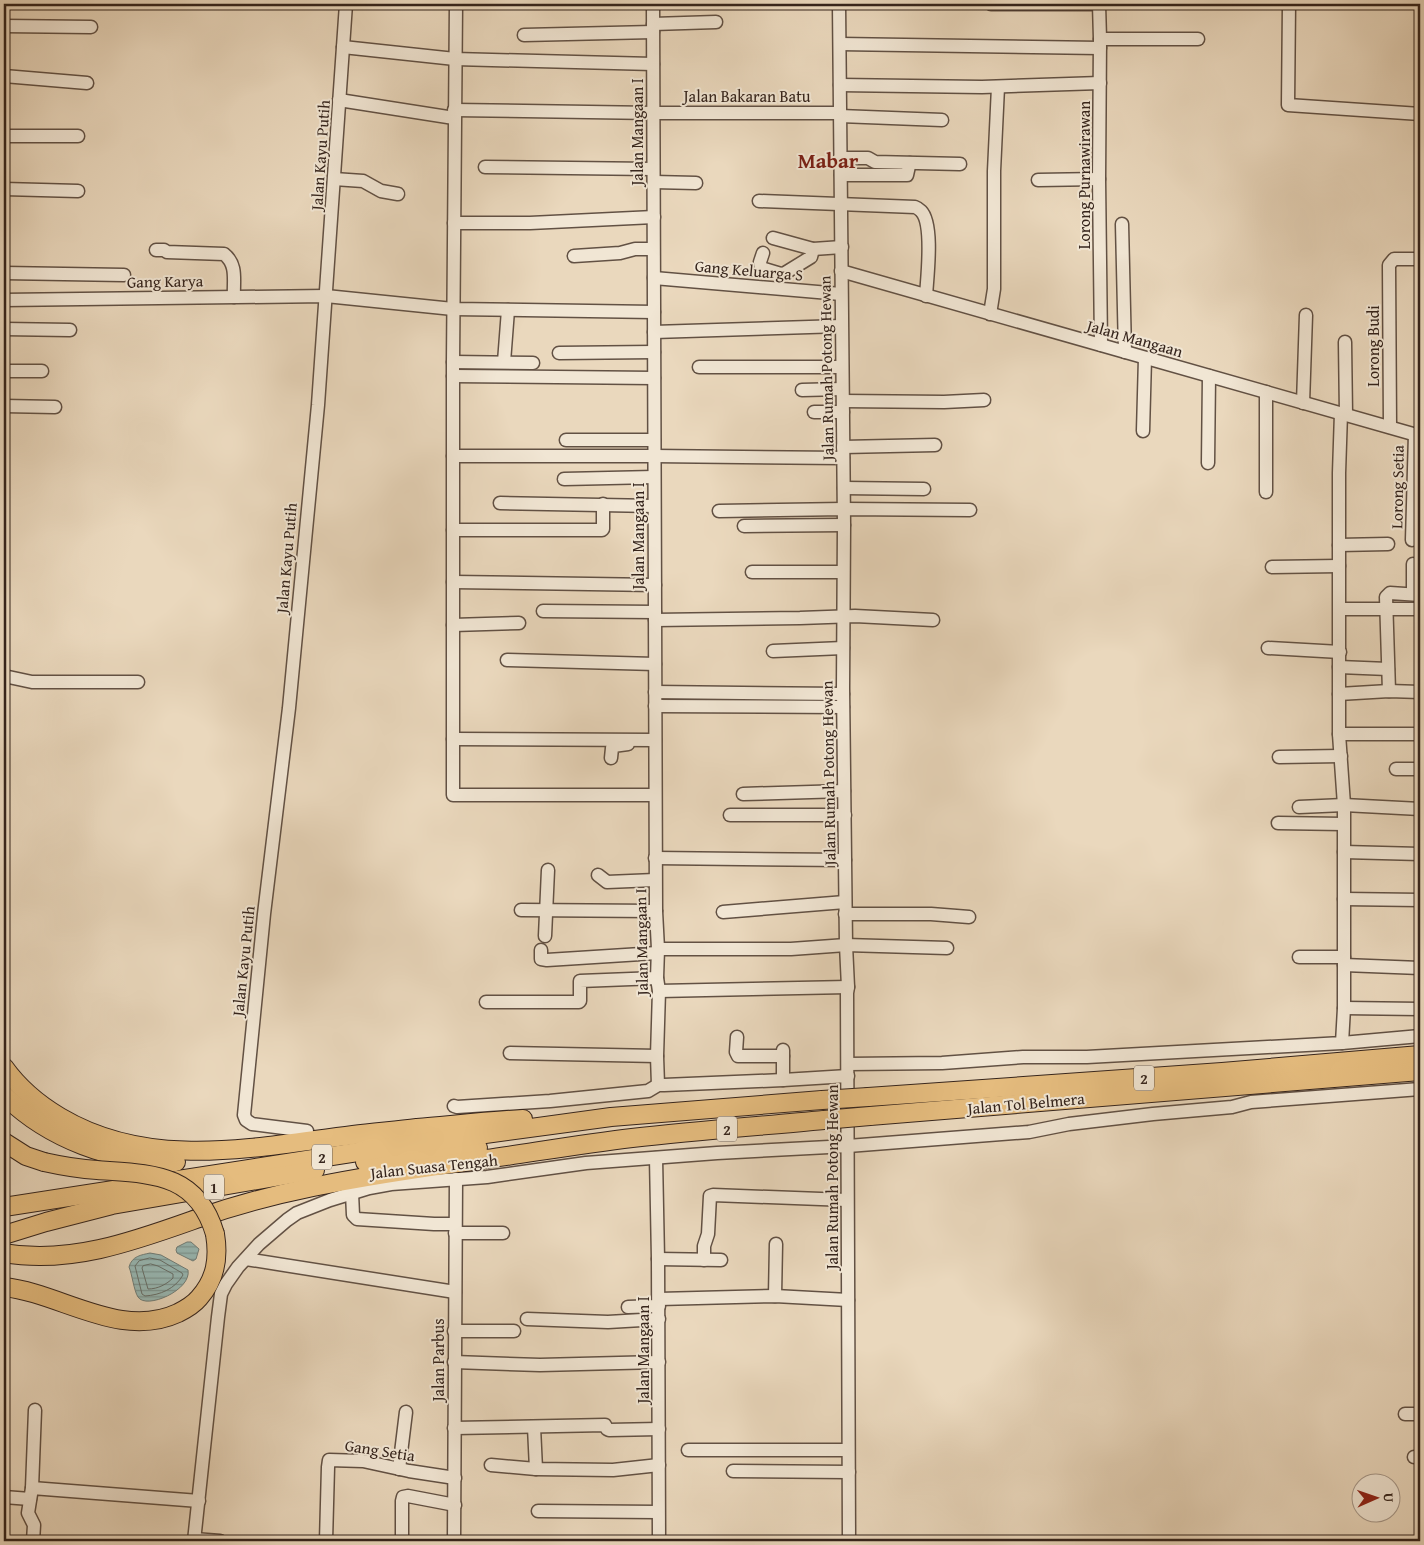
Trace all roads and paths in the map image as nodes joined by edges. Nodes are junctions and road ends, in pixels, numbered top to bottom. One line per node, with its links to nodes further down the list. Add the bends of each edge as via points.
1 (346, 4): 16 (street, Jalan Kayu Putih)
2 (456, 4): 17 (street)
3 (653, 4): 11 (street, Jalan Mangaan I)
4 (839, 4): 15 (street, Jalan Rumah Potong Hewan)
5 (991, 4): 6 (street)
6 (1099, 4): 14 (street, Lorong Purnawirawan)
7 (1289, 4): 28 (street, via 1288,105)
8 (716, 22): 11 (street)
9 (4, 26): 10 (street)
10 (91, 27)
11 (653, 28): 12 (street); 18 (street, Jalan Mangaan I)
12 (524, 35)
13 (1198, 39): 14 (street)
14 (1100, 43): 15 (street); 21 (street, Lorong Purnawirawan)
15 (840, 44): 22 (street, Jalan Rumah Potong Hewan)
16 (343, 47): 17 (street); 24 (street, Jalan Kayu Putih)
17 (454, 59): 18 (street); 26 (street)
18 (653, 64): 25 (street, Jalan Mangaan I)
19 (4, 76): 20 (street)
20 (87, 82)
21 (1100, 83): 23 (street); 39 (street, Lorong Purnawirawan)
22 (840, 84): 23 (street); 27 (street, Jalan Rumah Potong Hewan)
23 (998, 86): 70 (street, via 994,289)
24 (340, 100): 26 (street, Jalan Bakaran Batu); 38 (street, Jalan Kayu Putih)
25 (653, 113): 26 (street, Jalan Bakaran Batu); 27 (street, Jalan Bakaran Batu); 36 (street, Jalan Mangaan I)
26 (454, 114): 48 (street)
27 (840, 114): 29 (street, Jalan Bakaran Batu); 32 (street, Jalan Rumah Potong Hewan)
28 (1420, 114)
29 (942, 120)
30 (4, 136): 31 (street)
31 (78, 136)
32 (840, 158): 33 (street); 37 (street, Jalan Rumah Potong Hewan)
33 (910, 164): 34 (street); 37 (street, via 907,175)
34 (960, 164)
35 (485, 167): 36 (street)
36 (654, 175): 41 (street); 47 (street, Jalan Mangaan I)
37 (841, 175): 46 (street, Jalan Rumah Potong Hewan)
38 (334, 179): 44 (street, via 363,181 381,191); 63 (street, Jalan Kayu Putih)
39 (1099, 179): 40 (street); 77 (street, Lorong Purnawirawan)
40 (1038, 180)
41 (696, 183)
42 (4, 188): 43 (street)
43 (78, 191)
44 (398, 194)
45 (758, 201): 46 (street)
46 (841, 205): 51 (street, Jalan Rumah Potong Hewan); 64 (street, via 915,207 922,212 929,236)
47 (654, 217): 48 (street, via 530,223); 52 (street, Jalan Mangaan I)
48 (454, 222): 67 (street)
49 (1122, 224): 79 (street)
50 (774, 238): 53 (street)
51 (842, 247): 53 (street); 58 (street, Jalan Rumah Potong Hewan)
52 (653, 249): 56 (street); 61 (street, Jalan Mangaan I)
53 (813, 249): 55 (street, via 811,257 781,274 761,268)
54 (156, 250): 65 (street, via 224,254 234,267)
55 (763, 253)
56 (574, 256)
57 (1420, 260): 102 (street, Lorong Budi, via 1394,259 1389,265)
58 (841, 271): 62 (street, Jalan Rumah Potong Hewan); 64 (street, Jalan Mangaan)
59 (4, 273): 60 (street)
60 (124, 275)
61 (654, 278): 62 (street, Gang Keluarga S); 69 (street, Jalan Mangaan I)
62 (841, 294): 72 (street, Jalan Rumah Potong Hewan)
63 (326, 296): 65 (street, Gang Karya); 67 (street, Gang Karya); 228 (street, Jalan Kayu Putih, via 289,708 244,1115 252,1124)
64 (926, 296): 70 (street, Jalan Mangaan)
65 (234, 297): 66 (street, Gang Karya)
66 (4, 300)
67 (453, 309): 68 (street, Gang Karya); 82 (street)
68 (508, 310): 69 (street, Gang Karya); 83 (street)
69 (654, 312): 75 (street, Jalan Mangaan I)
70 (990, 314): 77 (street, Jalan Mangaan)
71 (1306, 315): 97 (street)
72 (841, 326): 75 (street); 86 (street, Jalan Rumah Potong Hewan)
73 (4, 329): 74 (street)
74 (70, 330)
75 (654, 332): 78 (street, Jalan Mangaan I)
76 (1345, 342): 101 (street)
77 (1101, 346): 79 (street, Jalan Mangaan)
78 (654, 352): 80 (street); 92 (street, Jalan Mangaan I)
79 (1125, 352): 81 (street, Jalan Mangaan)
80 (559, 353)
81 (1145, 358): 90 (street, Jalan Mangaan); 103 (street)
82 (453, 362): 83 (street); 89 (street)
83 (507, 362): 84 (street); 91 (street)
84 (533, 363)
85 (699, 367): 86 (street)
86 (842, 367): 96 (street, Jalan Rumah Potong Hewan)
87 (4, 371): 88 (street)
88 (42, 371)
89 (453, 376): 91 (street); 109 (street)
90 (1209, 376): 94 (street, Jalan Mangaan); 111 (street)
91 (510, 377): 92 (street)
92 (654, 378): 106 (street, Jalan Mangaan I)
93 (802, 390): 96 (street)
94 (1266, 392): 97 (street, Jalan Mangaan); 116 (street)
95 (984, 400): 96 (street)
96 (843, 401): 100 (street); 108 (street, Jalan Rumah Potong Hewan)
97 (1304, 403): 101 (street, Jalan Mangaan)
98 (4, 406): 99 (street)
99 (55, 406)
100 (814, 412)
101 (1344, 414): 102 (street, Jalan Mangaan); 129 (street)
102 (1390, 427): 104 (street, Jalan Mangaan)
103 (1143, 431)
104 (1418, 435): 128 (street, Lorong Setia)
105 (566, 440): 106 (street)
106 (654, 440): 110 (street, Jalan Mangaan I)
107 (935, 445): 108 (street)
108 (843, 452): 110 (street); 114 (street, Jalan Rumah Potong Hewan)
109 (453, 456): 110 (street); 127 (street)
110 (654, 456): 112 (street, Jalan Mangaan I)
111 (1208, 463)
112 (654, 477): 113 (street); 119 (street, Jalan Mangaan I)
113 (564, 479)
114 (844, 488): 115 (street); 120 (street, Jalan Rumah Potong Hewan)
115 (924, 489)
116 (1266, 492)
117 (500, 503): 118 (street)
118 (603, 504): 119 (street); 127 (street, via 602,530)
119 (654, 506): 137 (street, Jalan Mangaan I)
120 (844, 509): 121 (street); 122 (street); 125 (street, Jalan Rumah Potong Hewan)
121 (789, 510): 123 (street); 124 (street)
122 (970, 510)
123 (718, 511)
124 (790, 525): 125 (street); 126 (street)
125 (844, 525): 135 (street, Jalan Rumah Potong Hewan)
126 (744, 526)
127 (453, 530): 136 (street)
128 (1412, 540)
129 (1339, 544): 130 (street); 132 (street)
130 (1388, 544)
131 (1413, 564): 138 (street)
132 (1339, 566): 133 (street); 139 (street)
133 (1272, 567)
134 (752, 572): 135 (street)
135 (843, 572): 144 (street, Jalan Rumah Potong Hewan)
136 (453, 582): 137 (street); 147 (street)
137 (655, 585): 143 (street, Jalan Mangaan I)
138 (1418, 595): 140 (street, via 1390,593 1386,597)
139 (1340, 609): 140 (street); 151 (street)
140 (1386, 609): 141 (street); 155 (street)
141 (1420, 609)
142 (543, 611): 143 (street)
143 (655, 616): 144 (street); 153 (street, Jalan Mangaan I)
144 (843, 616): 145 (street); 148 (street, Jalan Rumah Potong Hewan)
145 (934, 620)
146 (519, 623): 147 (street)
147 (453, 625): 167 (street)
148 (843, 648): 150 (street); 161 (street, Jalan Rumah Potong Hewan)
149 (1268, 648): 151 (street)
150 (773, 651)
151 (1340, 652): 154 (street)
152 (508, 660): 153 (street)
153 (655, 664): 159 (street, Jalan Mangaan I)
154 (1339, 667): 155 (street); 162 (street)
155 (1388, 668): 158 (street)
156 (4, 676): 157 (street, via 32,682)
157 (138, 682)
158 (1388, 691): 160 (street); 162 (street)
159 (655, 692): 161 (street); 163 (street, Jalan Mangaan I)
160 (1420, 692)
161 (843, 694): 164 (street, Jalan Rumah Potong Hewan)
162 (1339, 694): 165 (street)
163 (655, 706): 164 (street); 168 (street, Jalan Mangaan I)
164 (843, 707): 174 (street, Jalan Rumah Potong Hewan)
165 (1340, 734): 166 (street); 169 (street)
166 (1420, 734)
167 (453, 739): 168 (street); 176 (street, via 453,795)
168 (655, 742): 171 (street, via 616,745 612,748); 176 (street, Jalan Mangaan I)
169 (1341, 756): 170 (street); 177 (street)
170 (1279, 757)
171 (611, 758)
172 (1396, 769): 173 (street)
173 (1420, 769)
174 (844, 791): 175 (street); 180 (street, Jalan Rumah Potong Hewan)
175 (743, 794)
176 (655, 795): 186 (street, Jalan Mangaan I)
177 (1344, 805): 178 (street); 179 (street); 183 (street)
178 (1299, 807)
179 (1420, 809)
180 (845, 814): 181 (street); 187 (street, Jalan Rumah Potong Hewan)
181 (730, 815)
182 (1278, 822): 183 (street)
183 (1343, 824): 184 (street)
184 (1344, 852): 185 (street); 191 (street)
185 (1420, 854)
186 (655, 858): 187 (street); 190 (street, Jalan Mangaan I)
187 (845, 860): 193 (street, Jalan Rumah Potong Hewan)
188 (548, 870): 195 (street)
189 (598, 875): 190 (street, via 607,882)
190 (656, 880): 196 (street, Jalan Mangaan I)
191 (1344, 900): 192 (street); 205 (street)
192 (1420, 900)
193 (845, 908): 197 (street); 198 (street); 200 (street, Jalan Rumah Potong Hewan)
194 (521, 910): 195 (street)
195 (547, 911): 196 (street); 199 (street)
196 (656, 911): 203 (street, Jalan Mangaan I)
197 (723, 912)
198 (969, 917)
199 (545, 936)
200 (846, 945): 201 (street); 203 (street); 208 (street, Jalan Rumah Potong Hewan)
201 (947, 948)
202 (541, 950): 203 (street, via 541,958 547,960)
203 (657, 951): 207 (street, Jalan Mangaan I)
204 (1299, 957): 205 (street)
205 (1344, 961): 206 (street); 210 (street)
206 (1420, 968)
207 (658, 985): 208 (street); 209 (street, via 580,981 579,1002); 217 (street, Jalan Mangaan I)
208 (848, 987): 219 (street, Jalan Rumah Potong Hewan)
209 (486, 1002)
210 (1344, 1008): 211 (street); 214 (street)
211 (1420, 1009)
212 (1420, 1036): 214 (street)
213 (737, 1037): 221 (street, via 738,1056 783,1053)
214 (1342, 1043): 219 (street, via 1087,1057 1023,1057)
215 (510, 1053): 217 (street)
216 (1420, 1055): 226 (highway, Jalan Tol Belmera / 2, bridge)
217 (657, 1056): 222 (street, Jalan Mangaan I)
218 (4, 1067): 227 (highway, via 28,1094 67,1121 106,1138 157,1150 221,1150)
219 (848, 1070): 221 (street); 231 (street, Jalan Rumah Potong Hewan)
220 (1420, 1071): 229 (highway, Jalan Tol Belmera / 2, bridge)
221 (783, 1080): 222 (street)
222 (658, 1085): 225 (street, via 648,1091)
223 (1420, 1089): 231 (street, Jalan Suasa Tengah, via 1251,1102 1232,1107 1069,1124 1029,1132)
224 (4, 1095): 227 (highway, via 45,1126 82,1145 123,1157 158,1162 228,1158)
225 (454, 1106)
226 (641, 1114): 227 (highway, via 488,1121); 237 (highway, 2, via 390,1147)
227 (414, 1129)
228 (307, 1131)
229 (631, 1138): 232 (highway, 2); 242 (highway, via 405,1170 314,1187 246,1203 96,1250 58,1256)
230 (4, 1142): 247 (highway, bridge, via 26,1156 62,1166 134,1172 173,1181 193,1194 210,1217 217,1258 212,1280 197,1301 158,1319 124,1320)
231 (848, 1146): 233 (street, Jalan Suasa Tengah); 236 (street, Jalan Rumah Potong Hewan)
232 (428, 1154): 240 (highway, 1, via 293,1173 112,1205)
233 (656, 1158): 234 (street, Jalan Suasa Tengah); 244 (street, Jalan Mangaan I)
234 (456, 1179): 235 (street, Jalan Suasa Tengah, via 390,1184); 238 (street, Jalan Parbus)
235 (352, 1193): 238 (street, via 353,1215 357,1219); 243 (street, Jalan Suasa Tengah, via 292,1216)
236 (848, 1200): 245 (street, via 710,1196); 250 (street, Jalan Rumah Potong Hewan)
237 (4, 1207)
238 (455, 1228): 239 (street); 248 (street, Jalan Parbus)
239 (503, 1232)
240 (4, 1235)
241 (776, 1244): 249 (street)
242 (4, 1253)
243 (246, 1258): 248 (street); 276 (street, Jalan Suasa Tengah, via 226,1284 219,1304)
244 (658, 1259): 245 (street); 252 (street, Jalan Mangaan I)
245 (704, 1260): 246 (street)
246 (720, 1260)
247 (4, 1287)
248 (455, 1292): 254 (street, Jalan Parbus)
249 (775, 1296): 250 (street); 252 (street)
250 (848, 1300): 266 (street, Jalan Rumah Potong Hewan)
251 (628, 1307): 252 (street)
252 (659, 1308): 253 (street, via 608,1322); 257 (street, Jalan Mangaan I)
253 (527, 1319)
254 (454, 1331): 255 (street); 256 (street, Jalan Parbus)
255 (514, 1331)
256 (454, 1362): 257 (street); 263 (street, Jalan Parbus)
257 (659, 1362): 264 (street, Jalan Mangaan I)
258 (35, 1410): 274 (street)
259 (406, 1412): 269 (street)
260 (1405, 1414): 261 (street)
261 (1420, 1414)
262 (534, 1426): 263 (street); 264 (street, via 605,1425 609,1430); 270 (street)
263 (454, 1428): 273 (street, Jalan Parbus)
264 (659, 1429): 268 (street, Jalan Mangaan I)
265 (688, 1450): 266 (street)
266 (848, 1450): 272 (street, Jalan Rumah Potong Hewan)
267 (491, 1465): 270 (street)
268 (659, 1465): 270 (street, via 613,1470); 279 (street, Jalan Mangaan I)
269 (398, 1469): 273 (street, Gang Setia); 283 (street, Gang Setia, via 363,1461 329,1460)
270 (536, 1470)
271 (733, 1472): 272 (street)
272 (848, 1472): 287 (street, Jalan Rumah Potong Hewan)
273 (452, 1478): 277 (street, Jalan Parbus)
274 (31, 1494): 275 (street); 276 (street); 281 (street, via 28,1513 34,1525)
275 (4, 1497)
276 (199, 1501): 280 (street, Jalan Suasa Tengah)
277 (452, 1504): 284 (street, via 403,1496); 285 (street, Jalan Parbus)
278 (538, 1511): 279 (street)
279 (658, 1512): 286 (street, Jalan Mangaan I)
280 (194, 1540): 282 (street)
281 (33, 1541)
282 (220, 1541)
283 (326, 1541)
284 (402, 1541)
285 (454, 1541)
286 (659, 1541)
287 (849, 1541)

